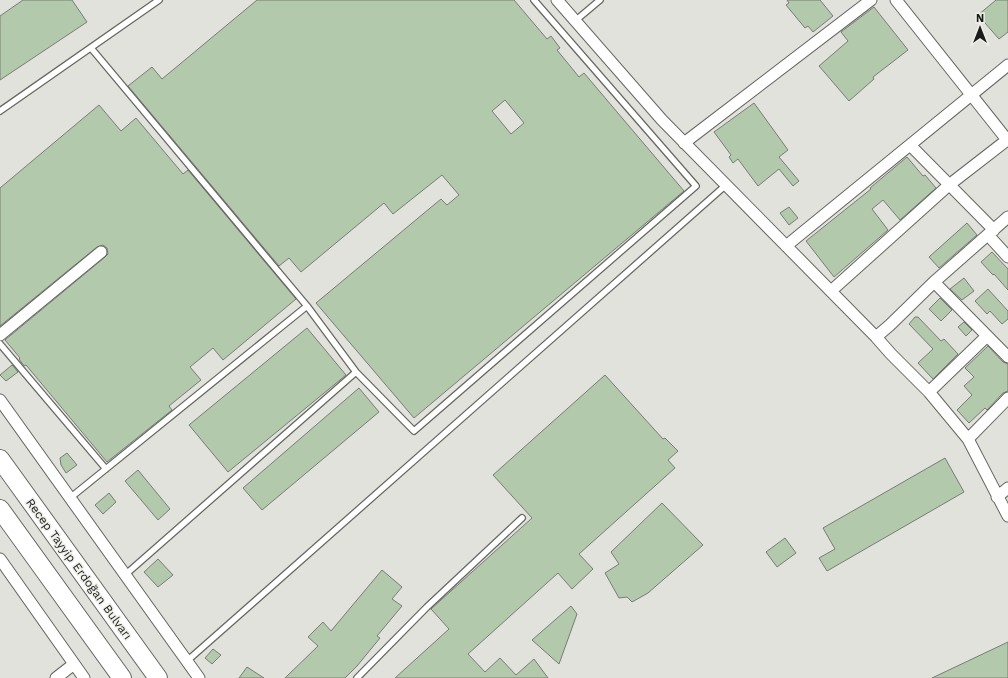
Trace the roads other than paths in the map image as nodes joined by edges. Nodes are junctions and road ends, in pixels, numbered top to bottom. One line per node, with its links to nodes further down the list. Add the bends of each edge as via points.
1 (159, 0): 8 (lane)
2 (534, 0): 30 (lane, via 696,186 414,431)
3 (557, 0): 7 (street)
4 (600, 0): 7 (lane)
5 (871, 0): 13 (street)
6 (896, 0): 10 (street)
7 (575, 21): 13 (street)
8 (91, 48): 11 (lane); 24 (lane)
9 (1008, 65): 10 (street)
10 (972, 95): 12 (street); 14 (street)
11 (0, 111)
12 (1008, 141): 16 (street)
13 (684, 143): 15 (street)
14 (910, 145): 16 (street); 19 (street)
15 (726, 185): 19 (street); 45 (lane)
16 (950, 185): 18 (street); 23 (street)
17 (1008, 217): 18 (street)
18 (991, 232): 21 (street); 22 (street)
19 (786, 246): 23 (street)
20 (101, 252): 25 (street)
21 (1008, 257)
22 (934, 282): 26 (street); 27 (street)
23 (831, 291): 27 (street)
24 (307, 306): 30 (lane); 36 (lane)
25 (0, 335)
26 (987, 336): 29 (street); 31 (street)
27 (876, 337): 31 (street)
28 (0, 344): 36 (lane)
29 (1008, 357)
30 (356, 372): 44 (lane)
31 (929, 392): 34 (street)
32 (1008, 398): 34 (street)
33 (0, 400): 38 (street)
34 (968, 439): 39 (street)
35 (0, 459): 50 (highway, Recep Tayyip Erdoğan Bulvarı)
36 (106, 469): 38 (lane)
37 (1008, 488): 39 (street)
38 (70, 498): 44 (street)
39 (997, 498): 41 (street)
40 (0, 509): 49 (highway)
41 (1008, 516)
42 (522, 518): 52 (lane, via 427,607)
43 (0, 559): 46 (street)
44 (125, 575): 45 (street)
45 (187, 661): 51 (street)
46 (74, 664): 47 (street); 48 (street)
47 (56, 678)
48 (84, 678)
49 (122, 678)
50 (158, 678)
51 (199, 678)
52 (357, 678)

